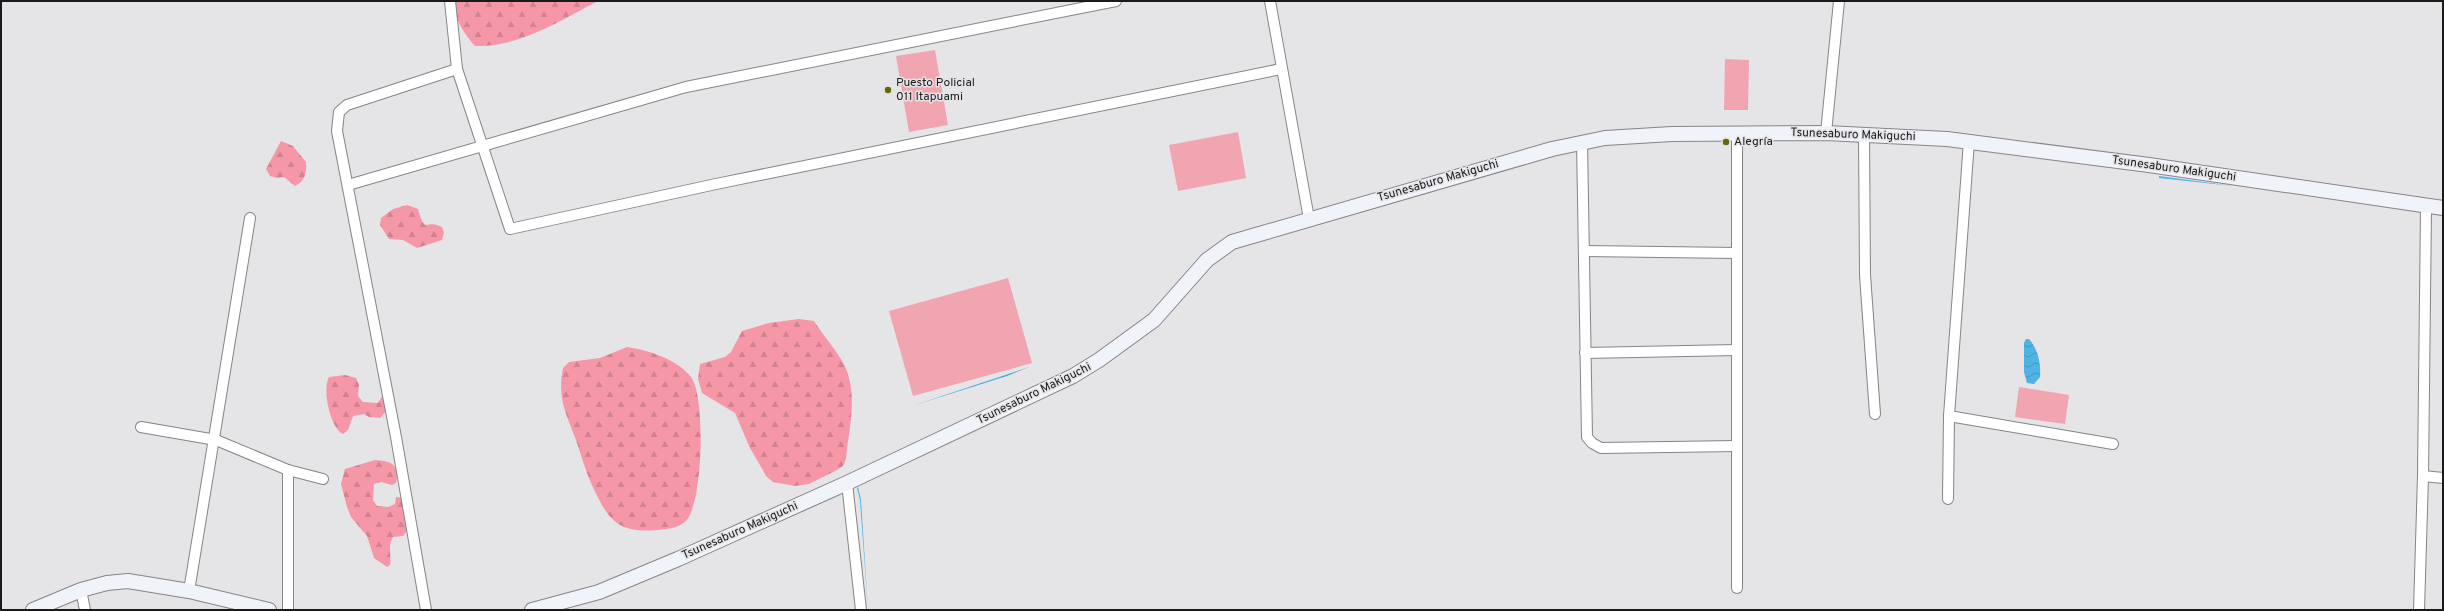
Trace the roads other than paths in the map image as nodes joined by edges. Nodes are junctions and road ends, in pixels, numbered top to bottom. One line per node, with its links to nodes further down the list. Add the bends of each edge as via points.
1 (450, 1): 5 (street)
2 (1116, 1): 12 (street, via 686,88)
3 (1270, 1): 6 (street)
4 (1838, 1): 8 (street)
5 (457, 69): 12 (street); 13 (street, via 346,105 339,112 336,131)
6 (1282, 69): 12 (street, via 671,193 510,229); 17 (street)
7 (1737, 133): 8 (street, Tsunesaburo Makiguchi); 10 (street, Tsunesaburo Makiguchi, via 1628,136); 19 (street)
8 (1826, 133): 9 (street, Tsunesaburo Makiguchi)
9 (1864, 135): 11 (street, Tsunesaburo Makiguchi); 22 (street, via 1865,275)
10 (1582, 141): 17 (street, Tsunesaburo Makiguchi); 18 (street)
11 (1969, 141): 14 (street, Tsunesaburo Makiguchi); 23 (street)
12 (483, 147): 13 (street)
13 (348, 185): 41 (street)
14 (2426, 207): 15 (street, Tsunesaburo Makiguchi); 29 (street)
15 (2443, 208)
16 (250, 218): 25 (street)
17 (1309, 220): 32 (street, Tsunesaburo Makiguchi, via 1242,238 1222,247 1195,272 1154,320 1074,376)
18 (1584, 251): 19 (street); 21 (street)
19 (1737, 252): 20 (street)
20 (1737, 350): 21 (street); 27 (street)
21 (1585, 353): 27 (street, via 1586,430 1592,443 1601,448)
22 (1875, 414)
23 (1950, 416): 26 (street); 33 (street)
24 (141, 427): 25 (street)
25 (216, 440): 28 (street); 36 (street)
26 (2113, 444)
27 (1737, 446): 34 (street)
28 (288, 470): 31 (street); 40 (street)
29 (2423, 476): 30 (street); 44 (street)
30 (2443, 478)
31 (323, 479)
32 (847, 483): 42 (street, Tsunesaburo Makiguchi, via 599,592); 43 (street)
33 (1948, 499)
34 (1737, 588)
35 (81, 590): 36 (street, via 128,581); 37 (street); 38 (street)
36 (189, 591): 39 (street)
37 (33, 610)
38 (85, 610)
39 (269, 610)
40 (288, 610)
41 (426, 610)
42 (532, 610)
43 (861, 610)
44 (2419, 610)

